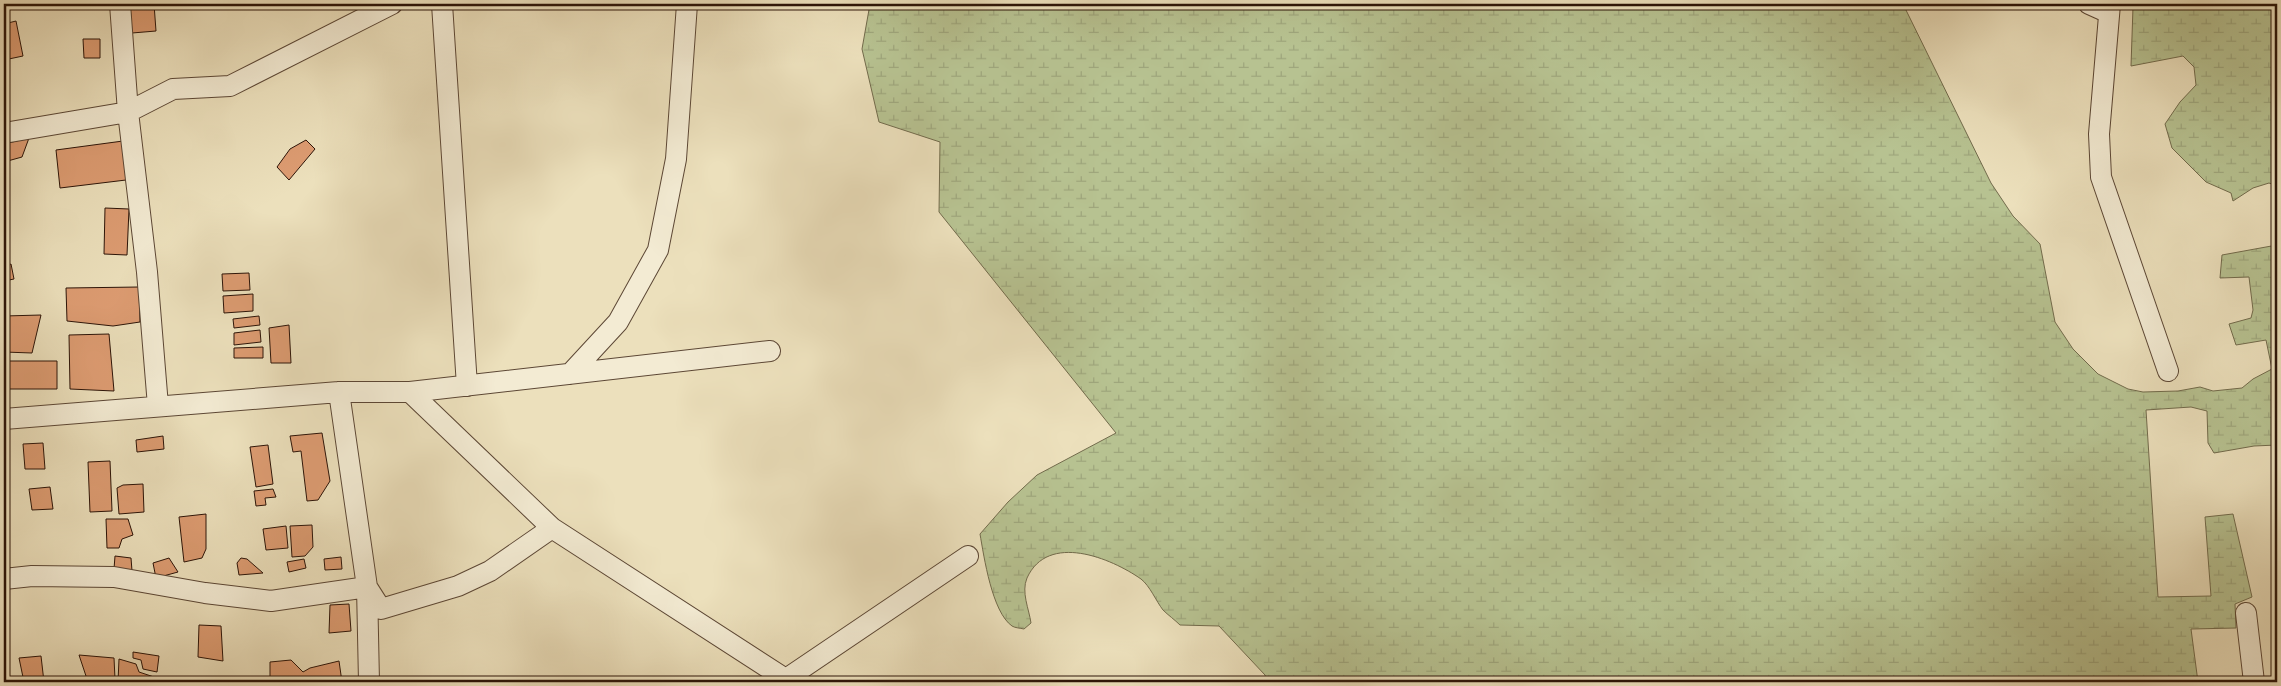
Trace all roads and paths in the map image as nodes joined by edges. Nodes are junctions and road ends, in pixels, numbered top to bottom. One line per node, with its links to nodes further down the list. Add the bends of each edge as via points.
1 (120, 4): 7 (street)
2 (392, 4): 7 (street, via 230,86 173,90)
3 (442, 4): 12 (street)
4 (687, 4): 11 (street, via 676,159 658,250 618,322)
5 (2089, 4): 6 (street)
6 (2110, 8): 10 (street, via 2098,134 2101,177)
7 (128, 112): 8 (street); 15 (street, via 147,272)
8 (4, 133)
9 (770, 351): 11 (street)
10 (2168, 371)
11 (570, 374): 12 (street)
12 (467, 386): 14 (street)
13 (339, 392): 14 (street); 15 (street); 20 (street)
14 (410, 392): 17 (street)
15 (158, 406): 16 (street)
16 (4, 419)
17 (552, 528): 20 (street, via 490,570 458,586 381,609); 22 (street)
18 (968, 556): 22 (street)
19 (4, 580): 20 (street, via 32,576 114,577 271,601)
20 (367, 587): 23 (street)
21 (2246, 613): 24 (street)
22 (788, 681)
23 (368, 682)
24 (2254, 682)

